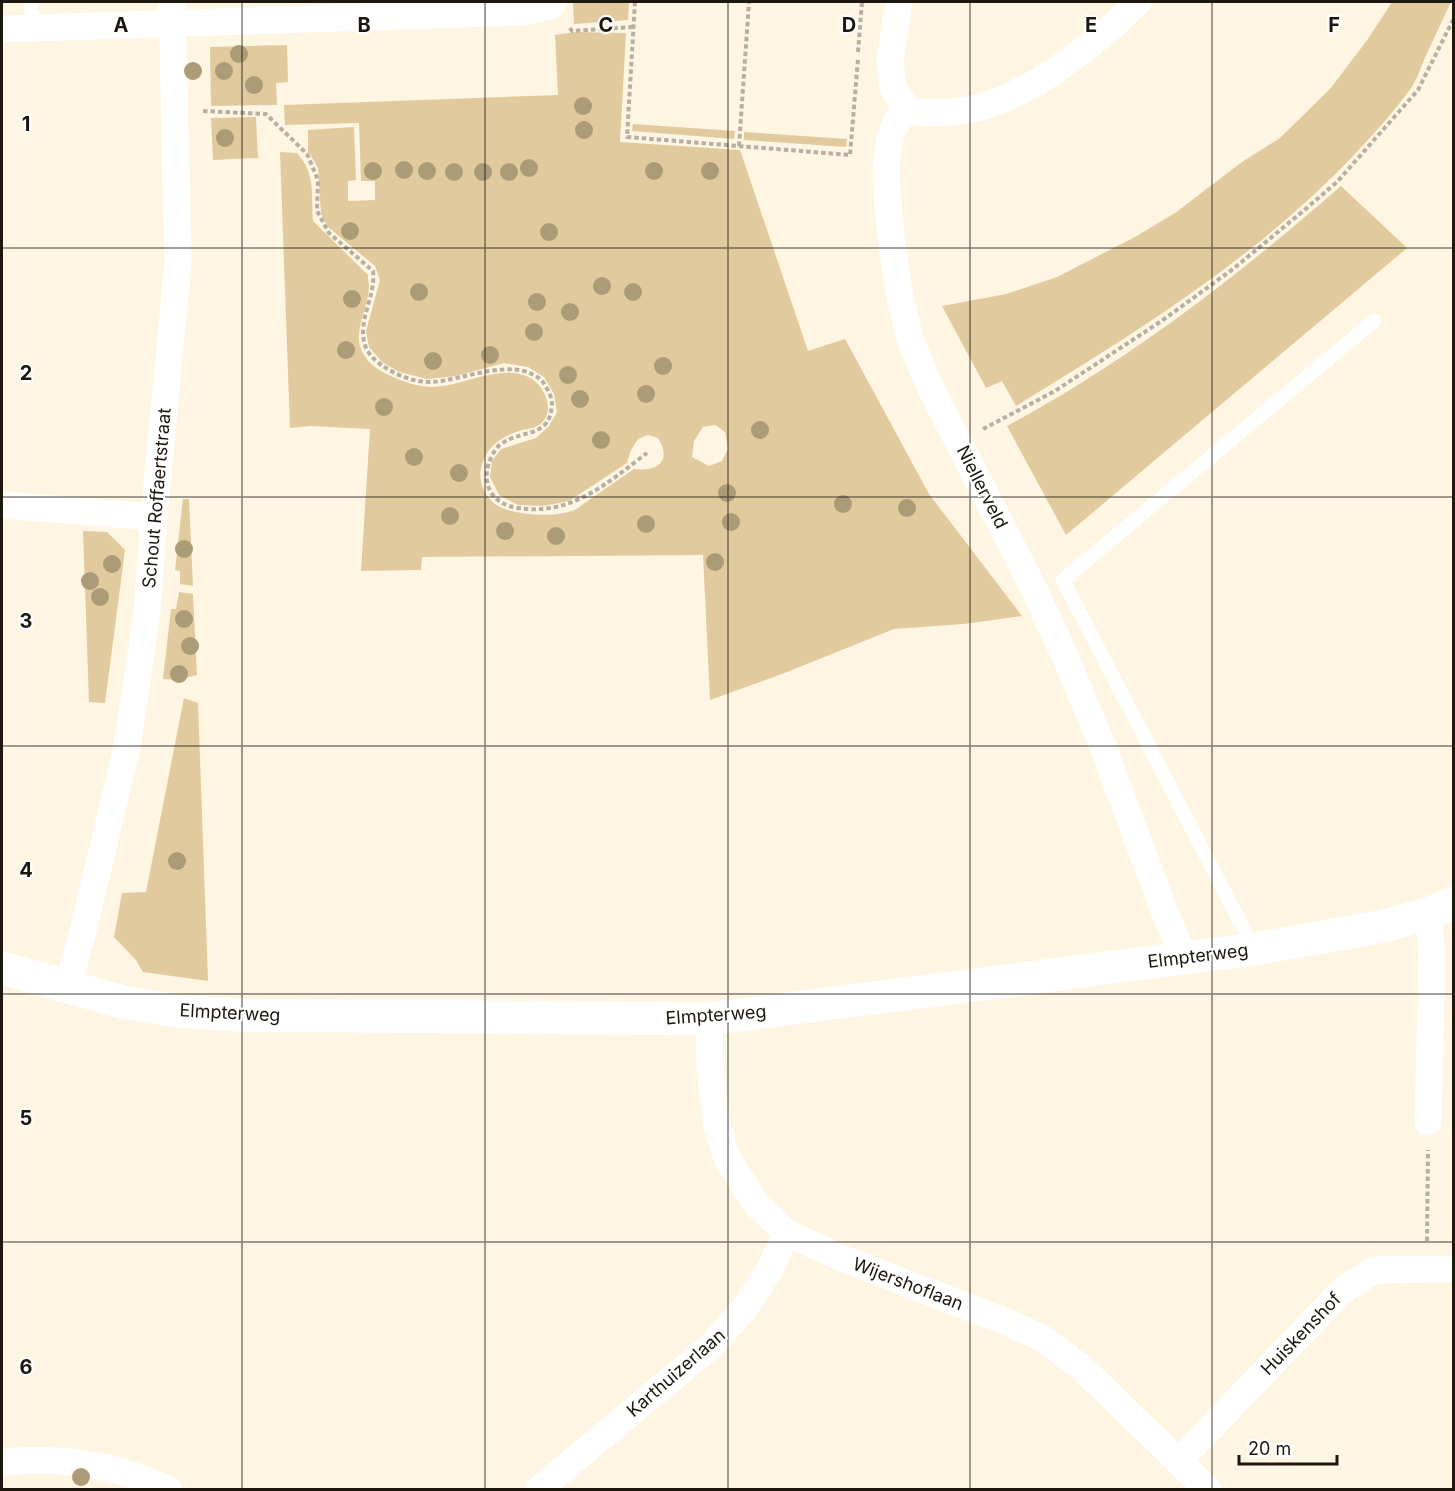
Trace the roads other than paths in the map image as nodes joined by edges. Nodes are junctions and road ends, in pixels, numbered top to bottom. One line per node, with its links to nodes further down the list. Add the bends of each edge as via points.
1 (31, 2): 6 (lane)
2 (899, 2): 8 (street, via 890,59 893,88 904,104)
3 (1138, 2): 8 (street, via 1079,53 999,101 937,114)
4 (553, 4): 5 (street, via 524,12)
5 (173, 12): 6 (street); 11 (street, Schout Roffaertstraat, via 178,262)
6 (32, 28): 7 (street)
7 (2, 29)
8 (903, 111): 14 (street, Niellerveld, via 890,137 886,164 900,297 910,339 930,387 1067,661)
9 (1374, 321): 13 (lane, via 1063,580)
10 (2, 505): 11 (street)
11 (154, 517): 16 (street, Schout Roffaertstraat, via 147,613 127,747)
12 (1441, 908): 13 (street, Elmpterweg, via 1344,934); 18 (street, Elmpterweg, via 1432,951)
13 (1254, 949): 14 (street, Elmpterweg)
14 (1184, 957): 17 (street, Elmpterweg)
15 (2, 968): 16 (street, Elmpterweg)
16 (68, 986): 17 (street, Elmpterweg, via 122,1002 237,1015)
17 (709, 1019): 19 (street, Wijershoflaan, via 711,1080 726,1156 757,1205)
18 (1428, 1122)
19 (787, 1233): 21 (street, Wijershoflaan, via 1042,1338 1082,1368); 24 (street, Karthuizerlaan, via 745,1308 712,1345)
20 (1454, 1269): 21 (street, Huiskenshof, via 1374,1270 1341,1292)
21 (1179, 1461): 25 (street, Wijershoflaan)
22 (2, 1462): 23 (street, via 36,1458 88,1463 147,1479)
23 (169, 1490)
24 (538, 1490)
25 (1208, 1490)

